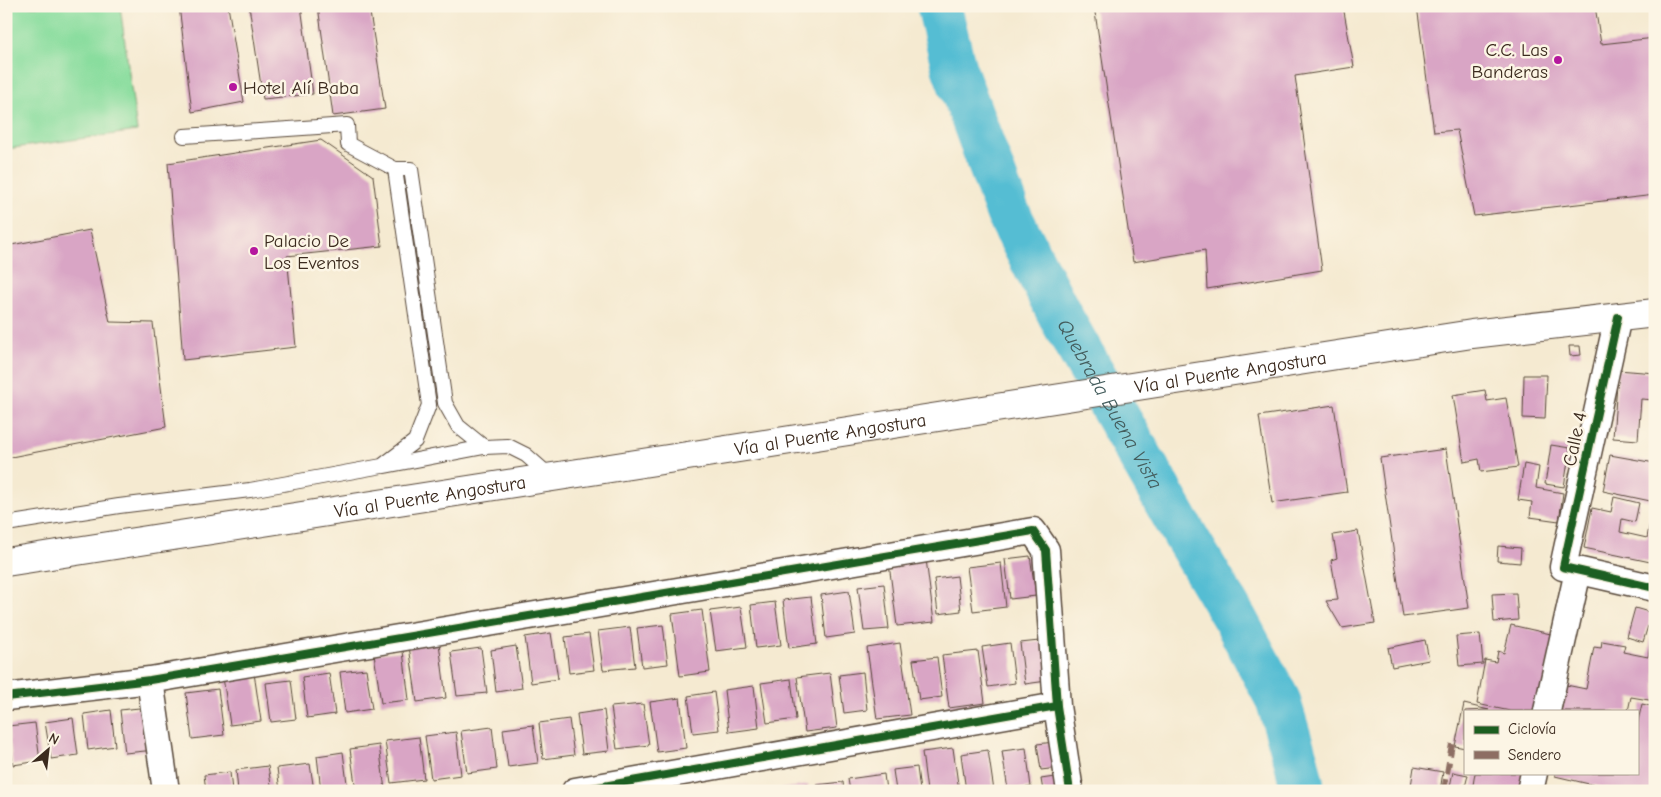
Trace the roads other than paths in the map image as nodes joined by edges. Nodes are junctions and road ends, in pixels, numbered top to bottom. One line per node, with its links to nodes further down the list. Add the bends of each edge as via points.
1 (184, 136): 2 (lane, via 347,125 348,144)
2 (395, 169): 5 (lane, via 411,169 445,403 458,426); 6 (lane, via 429,405 415,440)
3 (1655, 313): 4 (main road, Vía al Puente Angostura)
4 (1618, 318): 7 (main road, Vía al Puente Angostura, via 1472,334); 10 (street, Calle 4)
5 (484, 447): 6 (lane); 7 (lane, via 508,446 526,455)
6 (382, 466): 8 (lane, via 250,490)
7 (552, 477): 9 (main road, Vía al Puente Angostura)
8 (6, 524)
9 (6, 562)
10 (1570, 569): 11 (street); 15 (street, Calle 4)
11 (1655, 588)
12 (150, 680): 13 (street); 14 (street, via 1033,531 1046,550); 17 (street)
13 (6, 697)
14 (1057, 706): 18 (street); 19 (street)
15 (1548, 710)
16 (1534, 774): 20 (street)
17 (166, 791)
18 (575, 791)
19 (1070, 791)
20 (1530, 791)

